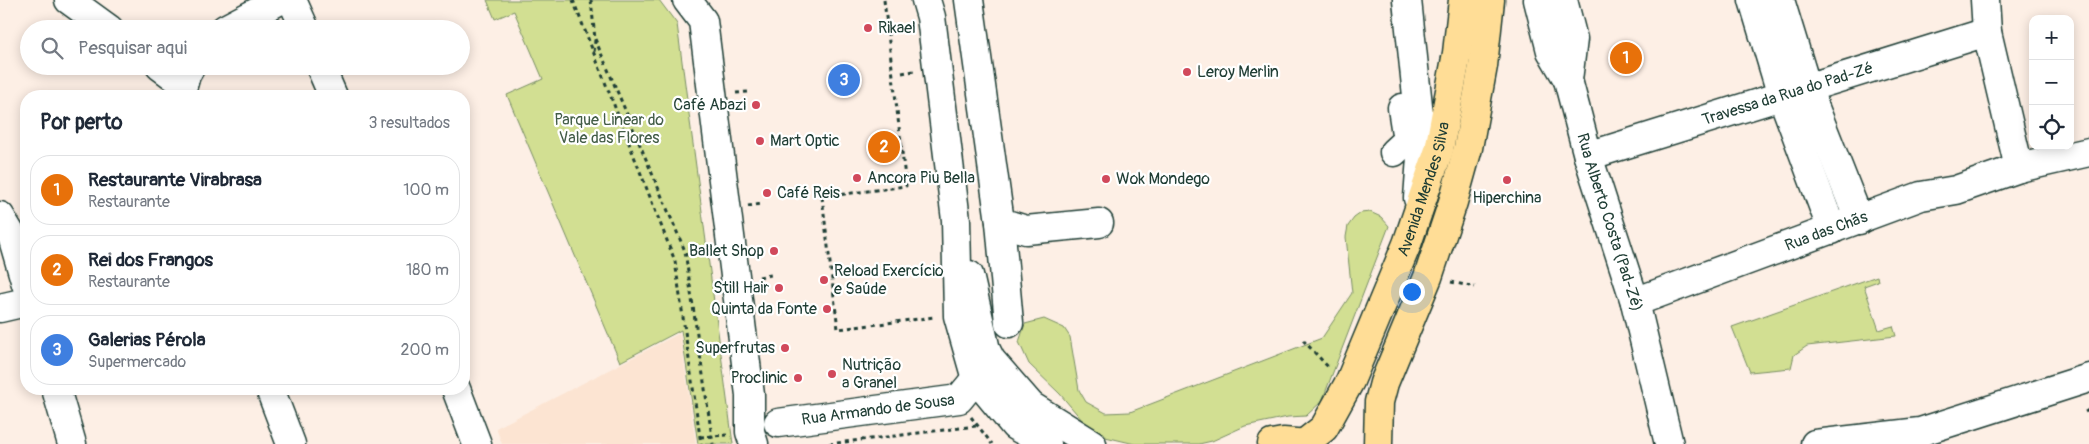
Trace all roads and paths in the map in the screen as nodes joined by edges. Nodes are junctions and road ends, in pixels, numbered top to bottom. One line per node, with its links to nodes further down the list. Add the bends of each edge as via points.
1 (69, 0): 19 (street)
2 (280, 0): 20 (street)
3 (292, 0): 21 (street)
4 (573, 0): 24 (path)
5 (591, 0): 23 (path)
6 (687, 0): 54 (street, via 702,21)
7 (884, 0): 45 (path, via 906,186 822,197 838,329)
8 (969, 0): 38 (street)
9 (1388, 0): 31 (street, via 1407,140)
10 (1407, 0): 35 (street, via 1422,144)
11 (1462, 0): 35 (main road, Avenida Mendes Silva, via 1457,53 1439,150)
12 (1490, 0): 71 (main road, Avenida Mendes Silva, via 1483,66 1468,148 1428,277 1384,383 1379,402)
13 (1538, 0): 27 (street, via 1551,51)
14 (1563, 0): 27 (street, Rua Alberto Costa (Pad-Zé), via 1573,39)
15 (1754, 0): 30 (street)
16 (1780, 0): 30 (street)
17 (1986, 0): 22 (street)
18 (930, 6): 48 (street, via 956,220 986,350)
19 (96, 20)
20 (242, 20)
21 (301, 20)
22 (1987, 32): 30 (street, Travessa da Rua do Pad-Zé); 34 (street)
23 (596, 39): 24 (path); 56 (path, via 685,251)
24 (594, 57): 57 (path, via 674,262)
25 (174, 75): 28 (street)
26 (324, 75): 29 (street)
27 (1568, 80): 33 (street, Rua Alberto Costa (Pad-Zé))
28 (185, 82)
29 (330, 90)
30 (1794, 92): 33 (street, Travessa da Rua do Pad-Zé); 37 (street); 40 (street)
31 (1394, 152)
32 (2089, 152): 34 (street, Rua das Chãs)
33 (1588, 156): 42 (street, Rua Alberto Costa (Pad-Zé))
34 (2019, 168): 37 (street, Rua das Chãs, via 1956,190 1921,196)
35 (1417, 214): 70 (main road, Avenida Mendes Silva, via 1350,381 1324,428)
36 (0, 216): 41 (street, via 12,236)
37 (1859, 220): 40 (street, Rua das Chãs)
38 (1000, 222): 39 (street, via 1026,230); 46 (street)
39 (1099, 223)
40 (1832, 230): 42 (street, Rua das Chãs)
41 (20, 263)
42 (1635, 302): 72 (street, Rua Alberto Costa (Pad-Zé))
43 (20, 303): 44 (street)
44 (0, 308)
45 (930, 318)
46 (1009, 322)
47 (1303, 340): 49 (path)
48 (984, 369): 55 (street, Rua Armando de Sousa, via 959,399); 60 (street); 68 (street, via 1015,426)
49 (1336, 376)
50 (2089, 378): 59 (street)
51 (58, 395): 61 (street)
52 (272, 395): 62 (street)
53 (458, 395): 63 (street)
54 (750, 395): 55 (street, Rua Armando de Sousa); 58 (street, via 750,432)
55 (772, 434)
56 (712, 436): 57 (path); 58 (path); 65 (path)
57 (700, 438): 64 (path)
58 (742, 439)
59 (1909, 439): 73 (street)
60 (1084, 442)
61 (72, 444)
62 (291, 444)
63 (477, 444)
64 (701, 444)
65 (713, 444)
66 (829, 444): 67 (path, via 976,426)
67 (992, 444)
68 (1047, 444)
69 (1272, 444): 70 (main road)
70 (1307, 444)
71 (1378, 444)
72 (1669, 444)
73 (1816, 444)

